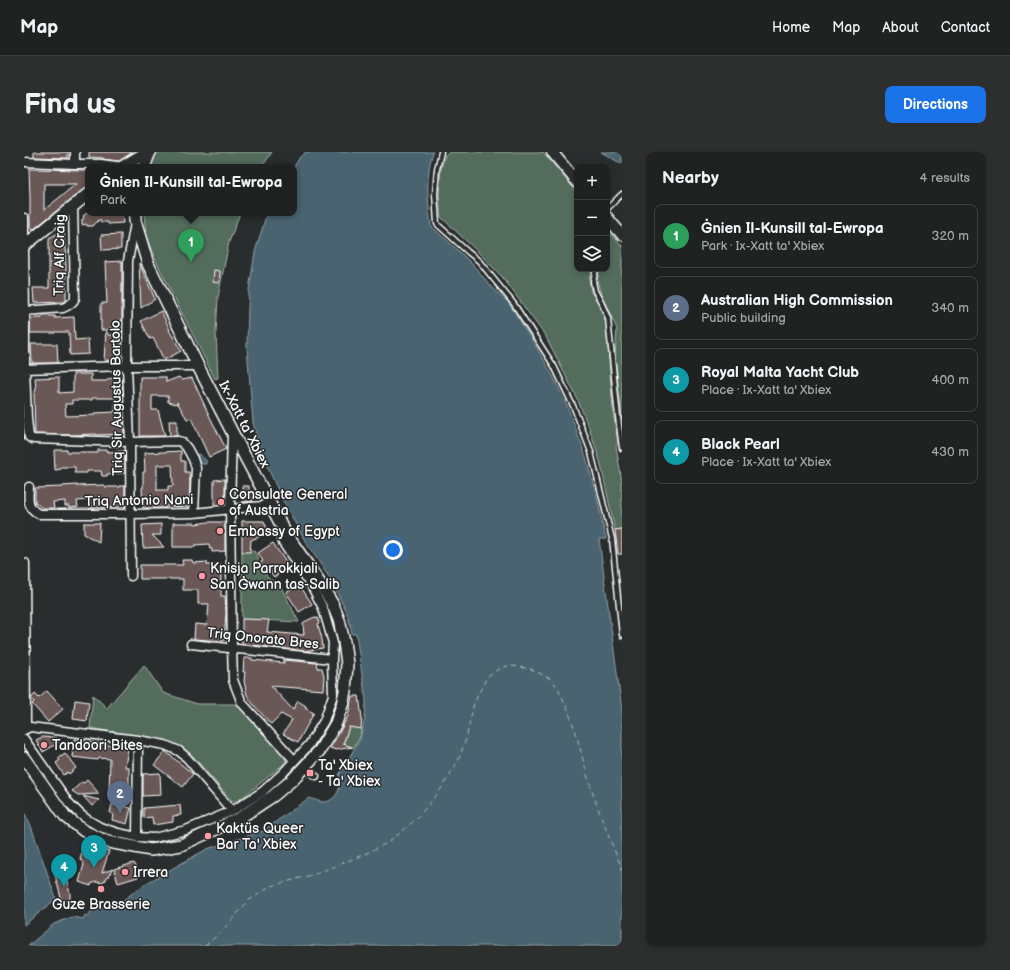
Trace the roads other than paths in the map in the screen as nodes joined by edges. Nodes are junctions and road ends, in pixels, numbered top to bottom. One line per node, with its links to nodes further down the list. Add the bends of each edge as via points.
1 (74, 152): 7 (street)
2 (147, 152): 11 (main road)
3 (150, 152): 12 (main road)
4 (441, 152): 43 (lane, via 435,194 437,224 479,261 514,304 554,366 591,452 612,539)
5 (552, 152): 13 (street)
6 (24, 162): 7 (street)
7 (75, 164): 8 (street)
8 (85, 164)
9 (85, 164): 10 (street)
10 (101, 164)
11 (127, 164)
12 (145, 164)
13 (574, 178)
14 (622, 194): 17 (lane)
15 (85, 196): 16 (main road)
16 (73, 206): 24 (main road); 27 (street, Triq Alf Craig, via 75,298 63,308)
17 (610, 206)
18 (135, 217): 28 (street, Triq Sir Augustus Bartolo, via 128,261); 29 (main road, Ix-Xatt ta' Xbiex, via 148,264)
19 (24, 218): 21 (street)
20 (610, 225): 22 (street)
21 (24, 226): 23 (street)
22 (622, 235)
23 (24, 242)
24 (24, 246)
25 (24, 251): 27 (street)
26 (595, 272): 33 (lane, via 592,281 608,318)
27 (25, 311): 30 (street)
28 (127, 366): 29 (street); 30 (street); 32 (street, Triq Sir Augustus Bartolo)
29 (198, 366): 31 (main road, Ix-Xatt ta' Xbiex)
30 (24, 369): 32 (street, via 29,437)
31 (232, 432): 35 (main road, Ix-Xatt ta' Xbiex); 36 (street)
32 (130, 442): 37 (street, via 182,442 196,468); 38 (street, Triq Sir Augustus Bartolo)
33 (622, 448)
34 (29, 487): 38 (street, Triq Antonio Nani, via 30,507 39,514)
35 (271, 505): 36 (street, Triq Antonio Nani); 39 (main road, Ix-Xatt ta' Xbiex)
36 (230, 510): 37 (street, Triq Antonio Nani); 45 (street)
37 (194, 513): 38 (street, Triq Antonio Nani)
38 (131, 514): 41 (street, Triq Sir Augustus Bartolo)
39 (286, 532): 46 (street, via 283,543 323,608 333,643); 53 (main road, Ix-Xatt ta' Xbiex, via 332,603 339,620 346,664 346,691 336,723 320,750)
40 (25, 562): 42 (street)
41 (131, 576)
42 (25, 626): 47 (street)
43 (622, 635)
44 (191, 644): 45 (street, Triq Onorato Bres)
45 (232, 648): 46 (street, Triq Onorato Bres); 52 (street, via 233,680 242,703)
46 (332, 659): 52 (street, via 333,695 324,721 309,745)
47 (24, 725)
48 (24, 730): 50 (street, via 30,727)
49 (24, 739): 56 (street, via 81,815 100,827)
50 (138, 740): 55 (street, via 165,745 178,751 187,758); 56 (street)
51 (24, 758): 53 (main road, Ix-Xatt ta' Xbiex, via 66,816 84,831 108,842 151,850 181,845 238,819 273,796)
52 (294, 760): 55 (street, via 262,792)
53 (306, 765): 54 (street, via 308,772)
54 (316, 776)
55 (232, 811): 56 (street, via 172,834 154,838)
56 (136, 837)

